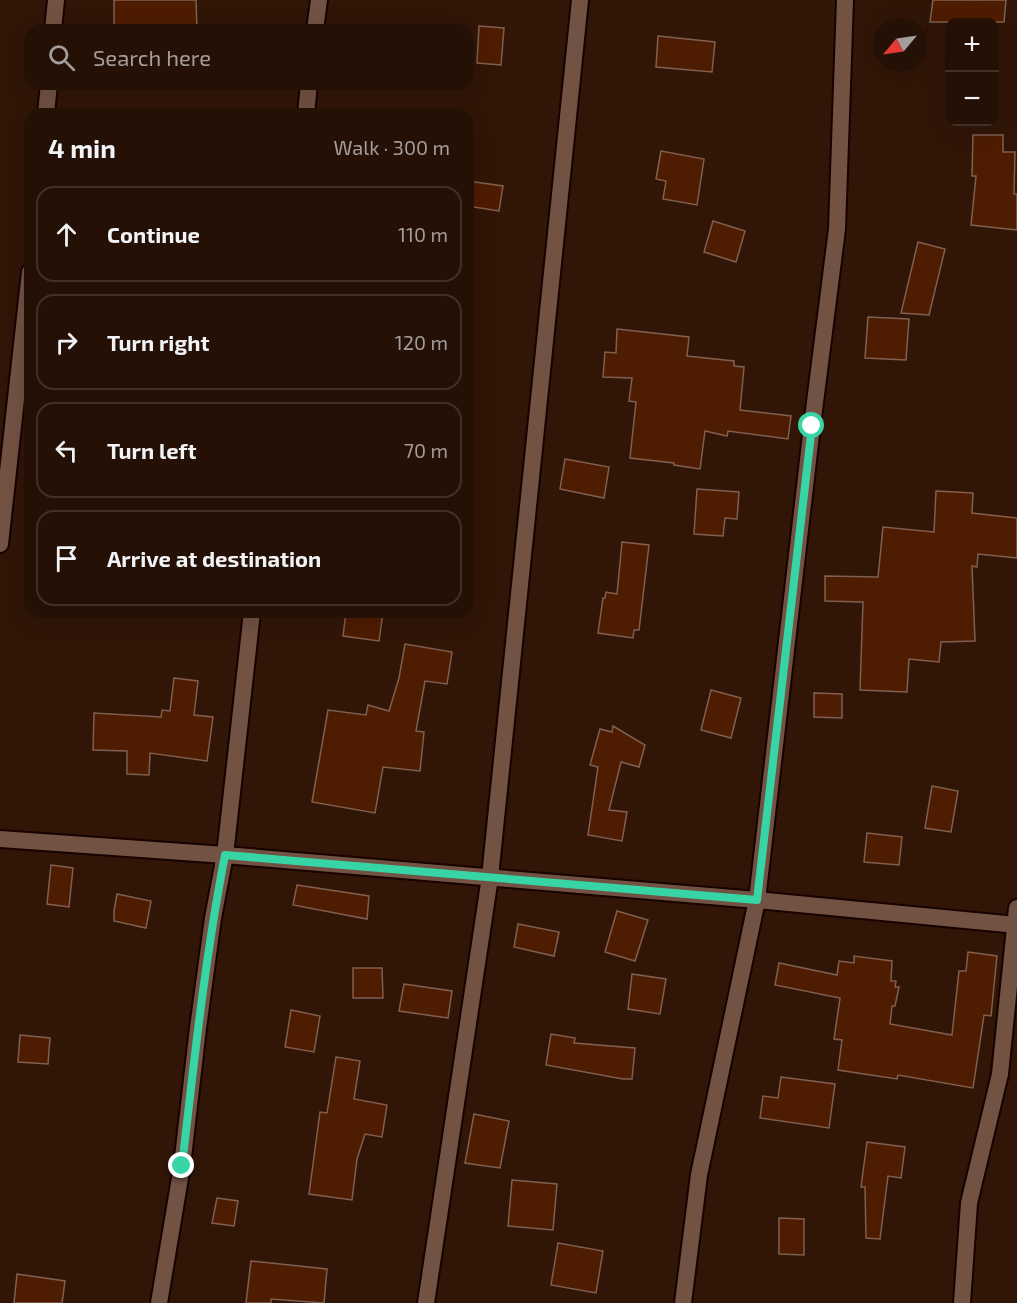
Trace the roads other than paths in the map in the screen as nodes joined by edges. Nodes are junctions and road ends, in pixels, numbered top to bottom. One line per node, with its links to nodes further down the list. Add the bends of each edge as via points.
1 (56, 0): 5 (street)
2 (319, 0): 6 (street)
3 (580, 0): 16 (street)
4 (845, 0): 17 (street, via 837,230)
5 (54, 24)
6 (316, 24)
7 (48, 90): 9 (street)
8 (308, 90): 10 (street)
9 (47, 108)
10 (307, 108)
11 (24, 326): 12 (street)
12 (0, 544)
13 (251, 618): 15 (street)
14 (0, 839): 15 (street)
15 (225, 855): 16 (street); 19 (street)
16 (490, 877): 17 (street); 20 (street)
17 (757, 900): 18 (street); 21 (street, via 699,1175)
18 (1016, 919): 22 (street, via 1000,1074 969,1203)
19 (159, 1303)
20 (426, 1303)
21 (683, 1303)
22 (962, 1303)

